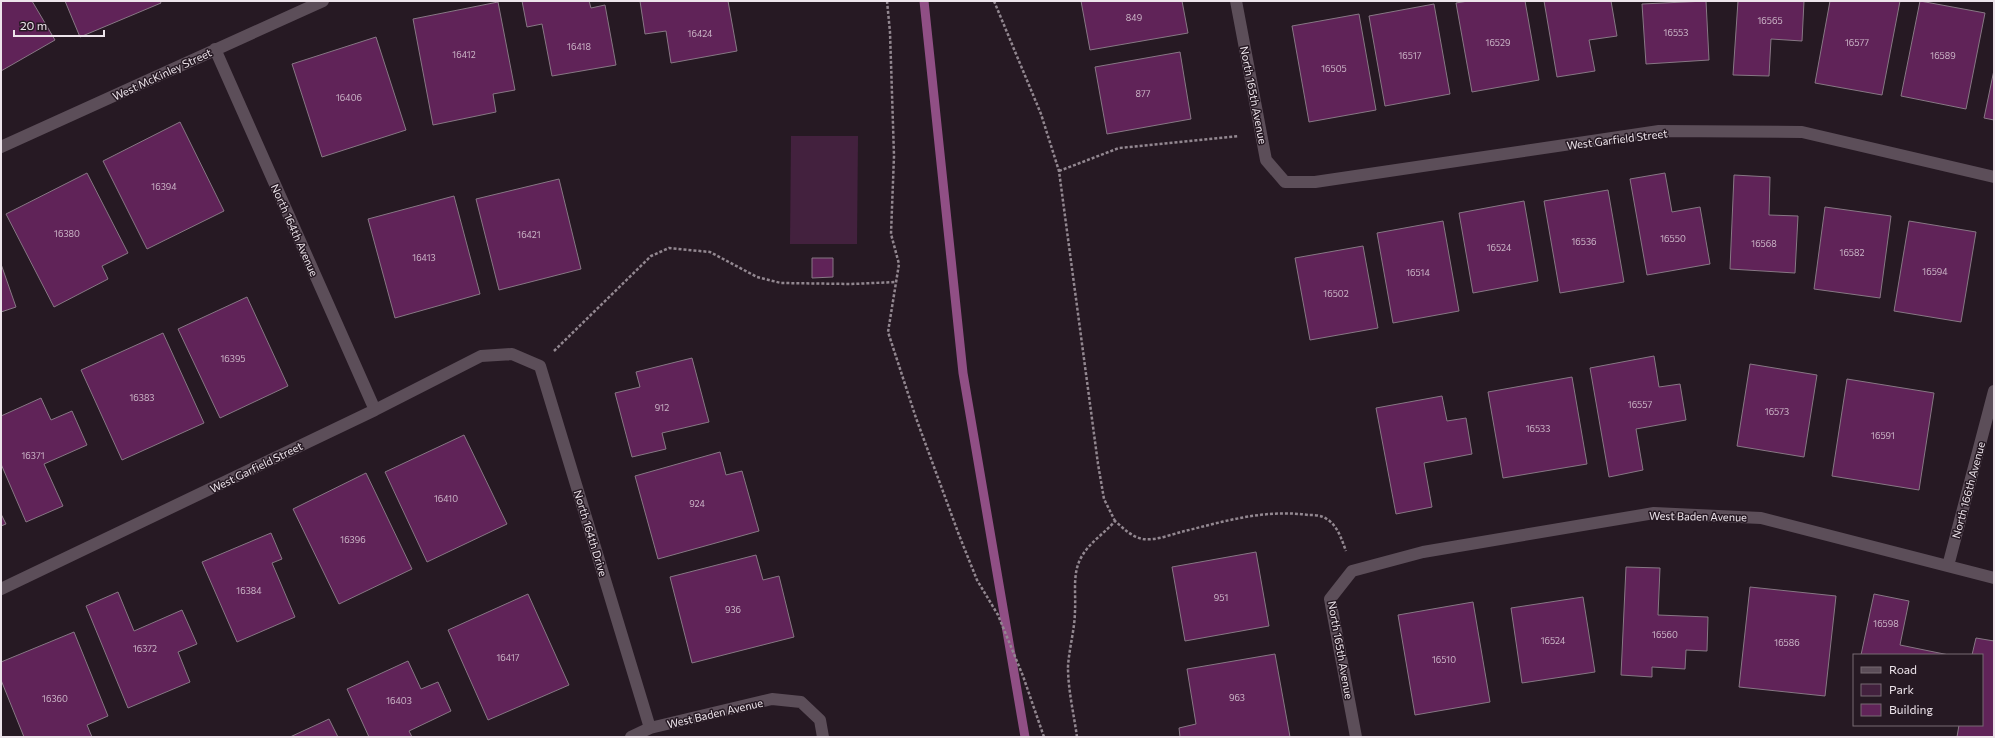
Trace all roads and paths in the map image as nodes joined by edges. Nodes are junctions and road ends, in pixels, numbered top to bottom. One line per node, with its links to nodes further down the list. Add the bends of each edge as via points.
1 (323, 1): 5 (street, West McKinley Street)
2 (887, 1): 11 (path, via 894,156 891,234 899,264)
3 (994, 1): 8 (path, via 1041,114)
4 (1236, 1): 6 (street, North 165th Avenue)
5 (215, 49): 7 (street, West McKinley Street); 14 (street, North 164th Avenue)
6 (1261, 134): 8 (path, via 1119,148); 10 (street, North 165th Avenue, via 1266,160)
7 (1, 147)
8 (1059, 171): 15 (path, via 1098,464 1104,498)
9 (1994, 177): 10 (street, West Garfield Street, via 1802,132 1659,131 1315,182)
10 (1285, 182)
11 (896, 282): 12 (path, via 781,282 757,277 710,252 669,248 651,256 639,266); 23 (path, via 888,332 904,384 976,580 998,615)
12 (540, 366): 14 (street, West Garfield Street, via 512,354 480,356); 20 (street, North 164th Drive)
13 (1994, 391): 16 (street, North 166th Avenue)
14 (375, 410): 19 (street, West Garfield Street)
15 (1115, 521): 17 (path, via 1129,533 1143,539 1263,514 1293,512 1323,517 1340,535); 24 (path, via 1081,556 1077,571 1076,610 1069,647 1068,670)
16 (1948, 566): 17 (street, West Baden Avenue, via 1761,518 1654,513 1423,552); 18 (street, West Baden Avenue)
17 (1352, 570): 25 (street, North 165th Avenue, via 1330,599)
18 (1994, 578)
19 (1, 589)
20 (650, 728): 21 (street, West Baden Avenue); 22 (street, West Baden Avenue, via 772,699 801,702 820,720)
21 (631, 737)
22 (823, 737)
23 (1044, 737)
24 (1077, 737)
25 (1356, 737)

